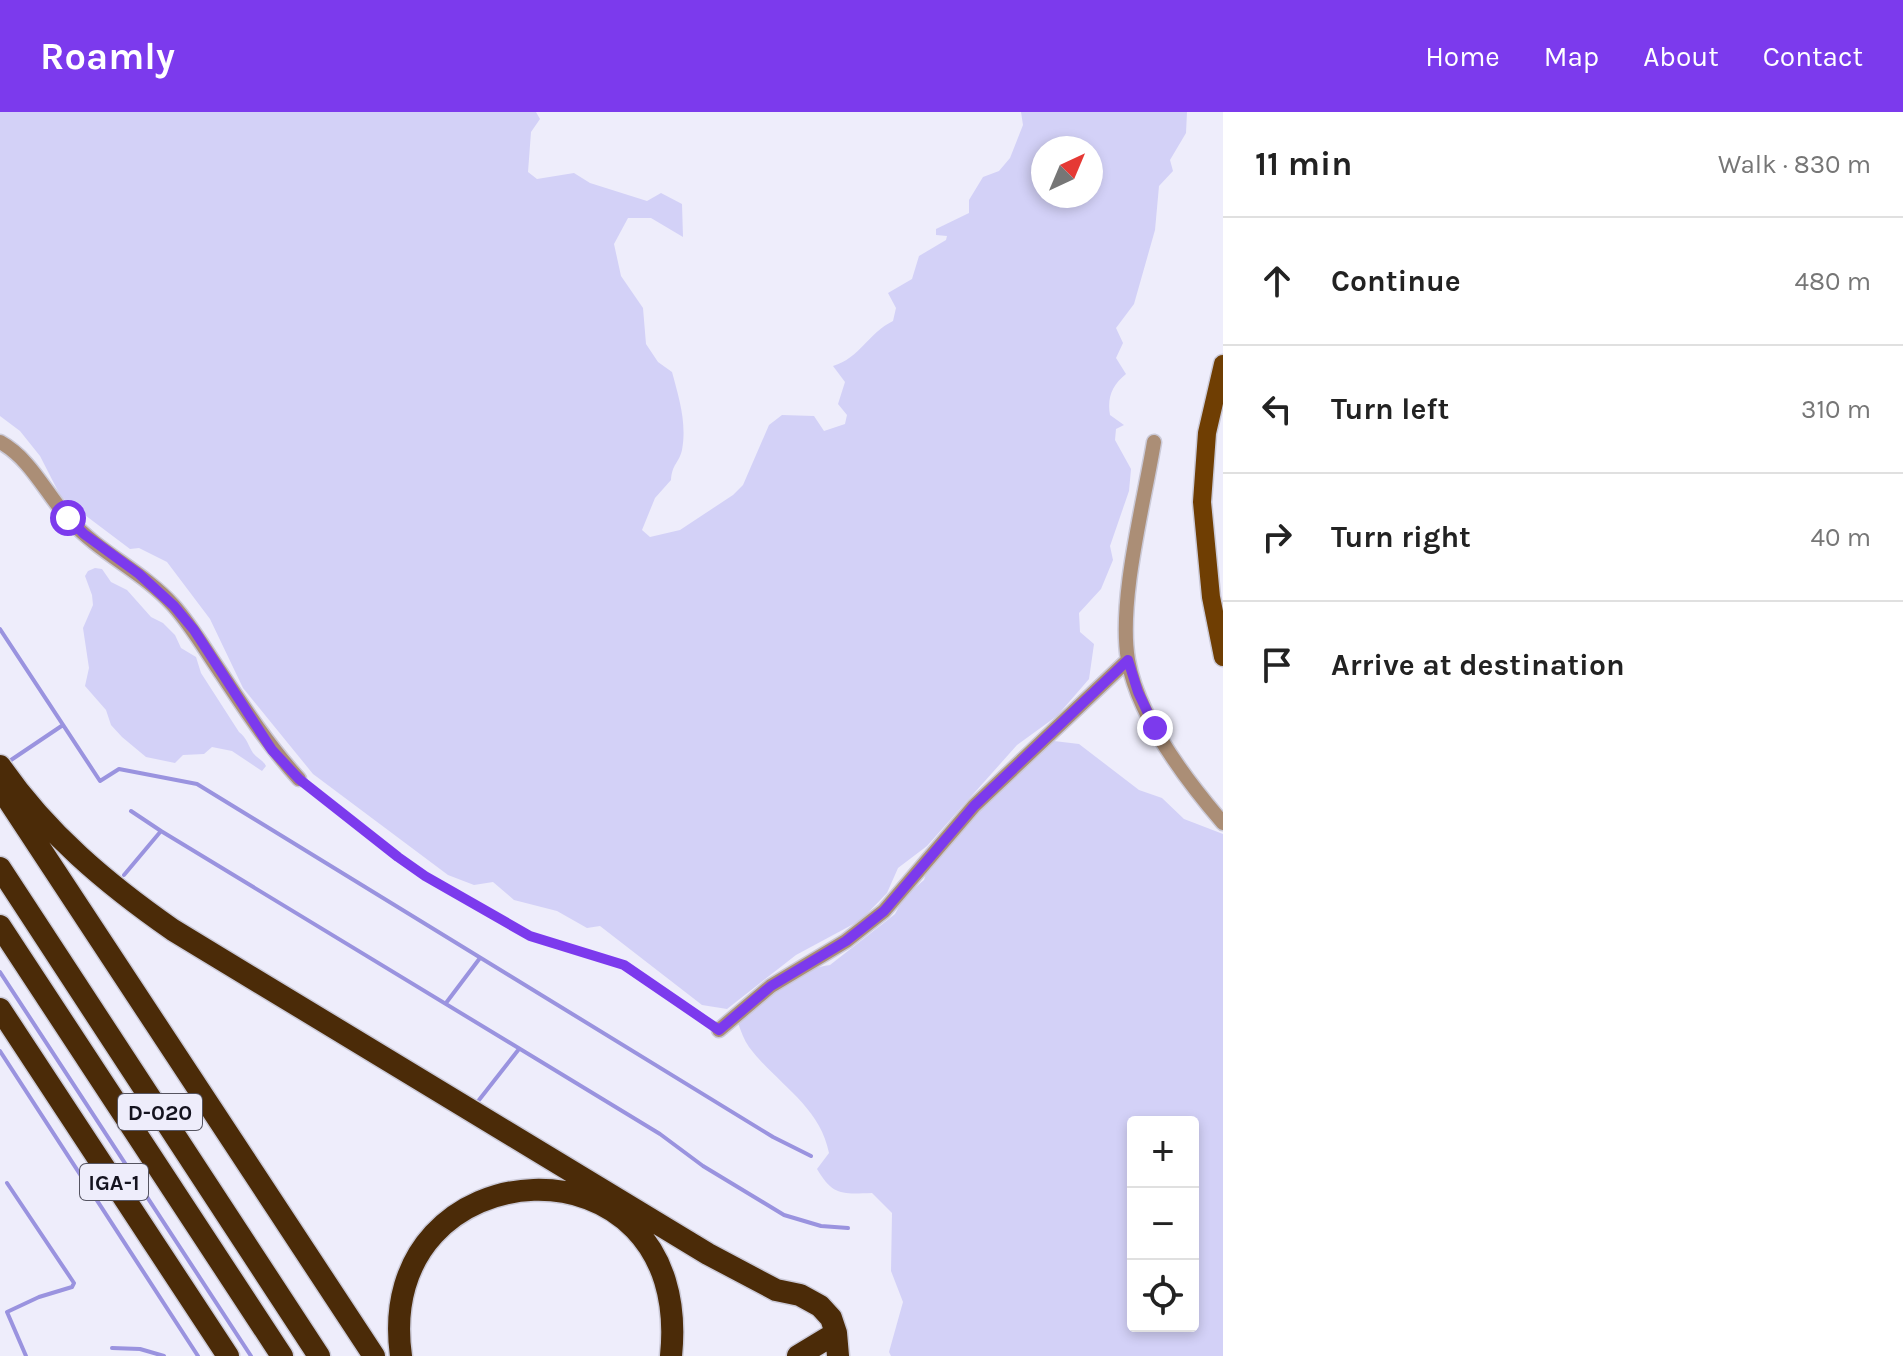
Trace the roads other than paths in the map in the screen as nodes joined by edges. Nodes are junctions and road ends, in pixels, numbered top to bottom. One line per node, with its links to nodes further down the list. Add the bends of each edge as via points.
1 (1223, 364): 4 (main road, via 1207,433 1202,502)
2 (0, 442): 7 (street, via 29,467 84,534 174,606 272,750)
3 (1154, 442): 5 (street, via 1129,585)
4 (1223, 657)
5 (1128, 660): 9 (street, via 1162,739); 13 (street, via 974,806 884,911 771,986)
6 (0, 766): 14 (highway, via 71,849 117,891 173,930 708,1254 776,1290 812,1299 831,1318)
7 (299, 779)
8 (0, 787): 18 (highway)
9 (1223, 823)
10 (0, 868): 17 (highway, D-020)
11 (0, 926): 16 (highway, D-020)
12 (0, 1009): 15 (highway, IGA-1)
13 (719, 1030)
14 (836, 1333): 21 (highway); 22 (highway)
15 (228, 1356)
16 (282, 1356)
17 (319, 1356)
18 (374, 1356)
19 (401, 1356): 20 (highway, via 399,1322 405,1289 436,1232 475,1203 536,1188 596,1201 643,1239 665,1276 671,1298)
20 (671, 1356)
21 (798, 1356)
22 (838, 1356)

